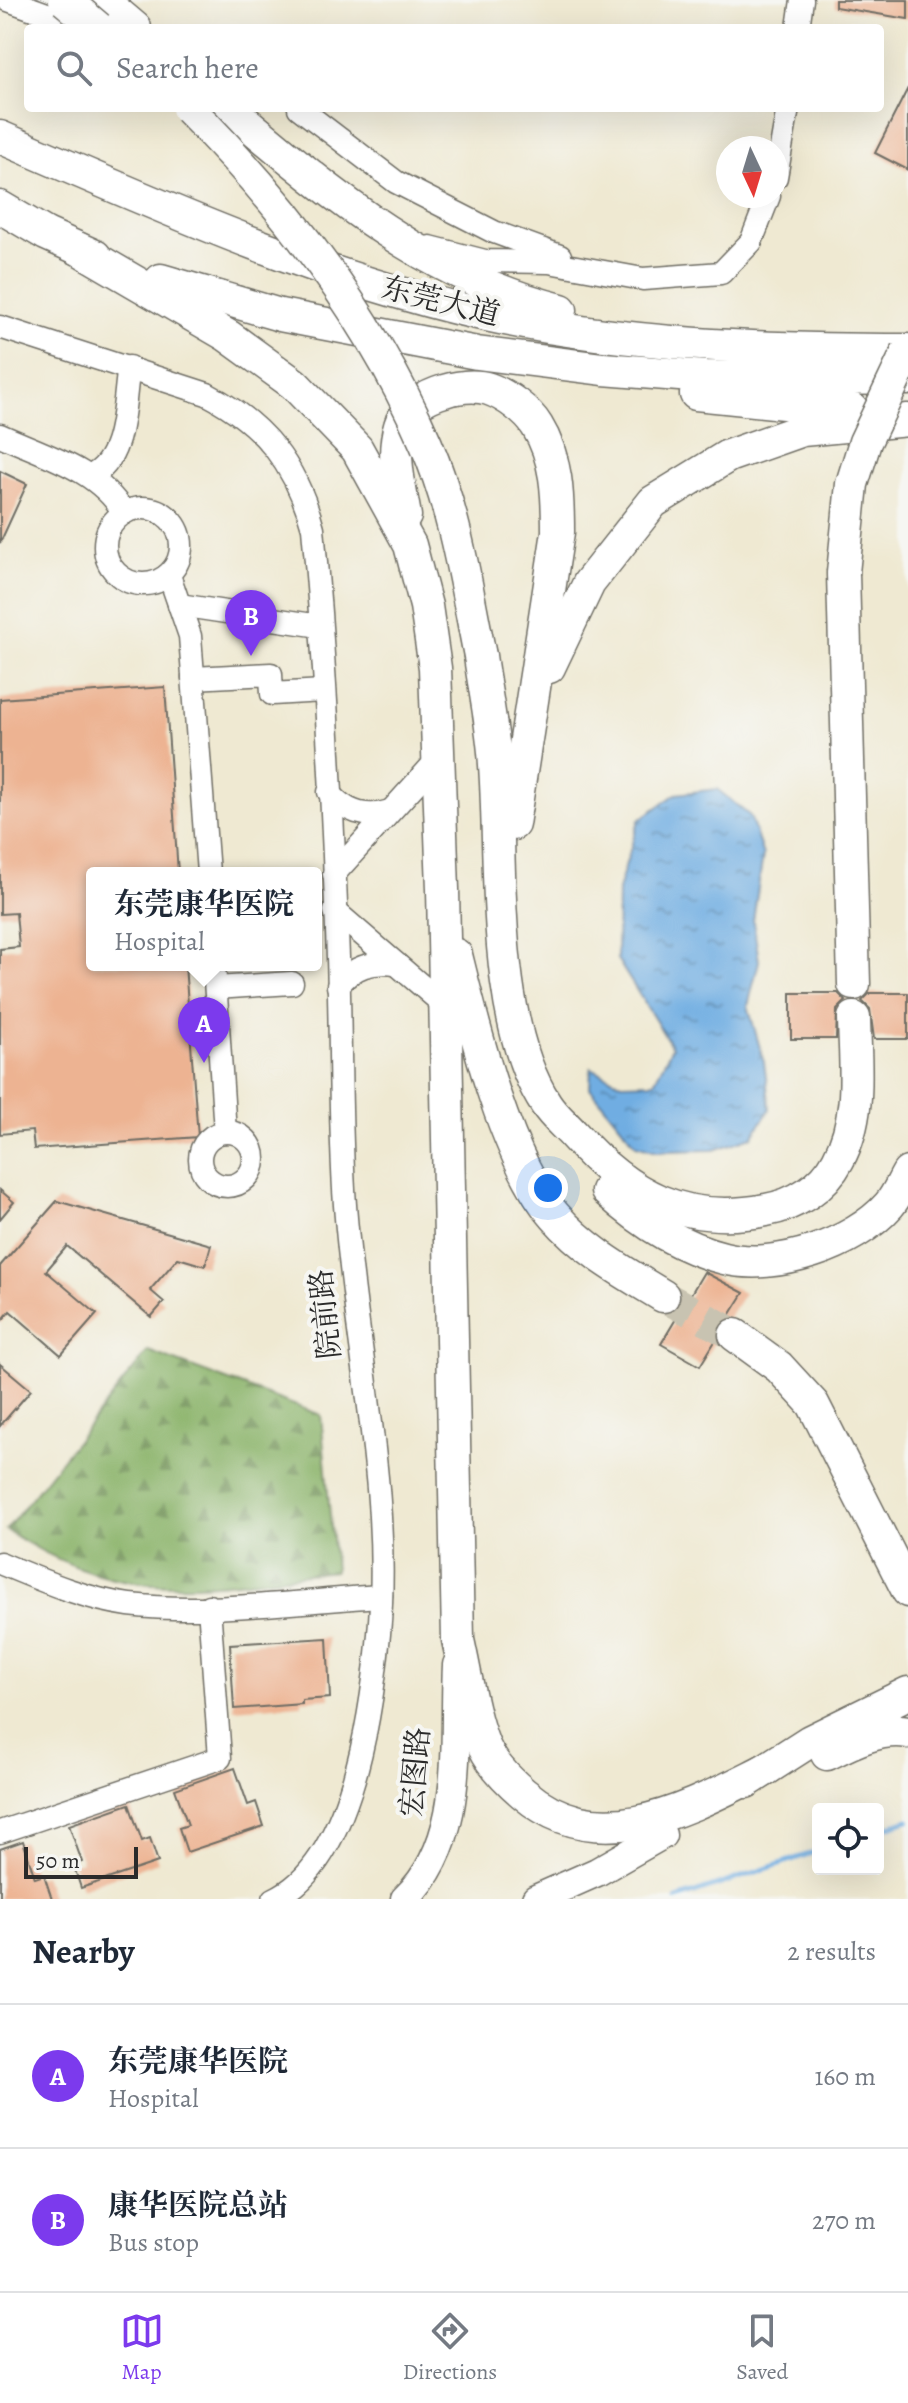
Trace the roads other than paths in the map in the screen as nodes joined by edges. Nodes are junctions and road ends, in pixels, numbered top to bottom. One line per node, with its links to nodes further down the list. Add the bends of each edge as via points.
1 (8, 0): 5 (street)
2 (65, 0): 6 (highway, bridge)
3 (102, 0): 7 (highway)
4 (802, 0): 8 (street)
5 (75, 24)
6 (96, 24)
7 (130, 24)
8 (799, 24)
9 (192, 112): 47 (highway, bridge, via 244,164 300,233 384,358 427,446 456,535 480,656 495,761)
10 (234, 112): 20 (highway, via 338,200)
11 (304, 112): 22 (street, via 396,182 494,232)
12 (787, 112): 13 (street)
13 (783, 136)
14 (0, 137): 24 (highway, 东莞大道, via 286,257 389,288 482,314)
15 (0, 207): 19 (highway, 东莞大道)
16 (764, 208): 22 (street, via 751,242 721,273 643,279)
17 (0, 218): 19 (highway)
18 (0, 227): 19 (highway)
19 (46, 234): 21 (highway, 东莞大道)
20 (393, 237): 22 (street, via 485,261 549,262); 24 (highway, via 461,274 533,303)
21 (77, 248): 26 (highway, 东莞大道, via 252,308); 33 (highway, via 228,336 294,384 357,449)
22 (599, 271)
23 (0, 327): 27 (street, 院前路)
24 (704, 345): 25 (highway, 东莞大道)
25 (908, 351): 51 (highway, bridge, via 865,442 852,484 843,573)
26 (477, 353): 28 (highway, 东莞大道, via 705,377); 29 (highway, via 662,390)
27 (129, 367): 31 (street, via 113,457); 36 (street, 院前路, via 220,401 257,426 277,448 293,472 313,528)
28 (908, 379)
29 (908, 418): 39 (highway, via 802,430 728,456 653,502 589,583 557,644)
30 (0, 435): 31 (street)
31 (90, 476): 32 (street)
32 (124, 513): 34 (street, via 151,509 174,524 181,550); 34 (street, via 106,534 111,569 134,584)
33 (410, 545): 39 (highway, via 395,451 401,422 420,402 457,389 488,388 516,404 536,424 552,458 558,492 558,532); 40 (highway, via 435,668)
34 (169, 575): 35 (street)
35 (179, 605): 36 (street); 37 (street, via 190,636)
36 (320, 626): 38 (street, 院前路)
37 (193, 678): 38 (street, via 271,674 272,694); 43 (street)
38 (323, 691): 41 (street, 院前路)
39 (526, 734): 47 (highway)
40 (438, 759): 42 (street); 45 (highway)
41 (329, 792): 42 (street, via 356,813); 44 (street, 院前路)
42 (390, 811): 44 (street)
43 (208, 867)
44 (334, 874): 46 (street, 院前路)
45 (443, 889): 54 (highway); 59 (highway, via 493,1089 522,1162 553,1215 598,1257)
46 (335, 911): 48 (street); 52 (street, 院前路)
47 (503, 914): 56 (highway, via 517,1032)
48 (396, 964): 52 (street, via 359,967); 54 (street)
49 (215, 971): 53 (street)
50 (292, 983): 53 (street)
51 (854, 984)
52 (338, 986): 63 (street, 院前路, via 344,1194 378,1491)
53 (216, 988): 57 (street)
54 (444, 1005): 65 (highway)
55 (854, 1018): 56 (highway, via 856,1106 850,1132 825,1180 778,1208 715,1216 647,1196 608,1173)
56 (546, 1104): 58 (highway, via 586,1171 627,1209 673,1240 726,1259 771,1260 854,1232 889,1205)
57 (225, 1132)
58 (908, 1173)
59 (663, 1296)
60 (735, 1335): 62 (highway, via 779,1367 813,1404)
61 (0, 1563): 64 (street, via 47,1583 127,1604)
62 (908, 1591)
63 (381, 1596): 64 (street); 71 (street, 院前路, via 370,1701 342,1820 326,1852)
64 (209, 1606): 69 (street, via 220,1758)
65 (458, 1640): 68 (highway, via 485,1749 543,1810 584,1824 638,1824 690,1807); 72 (main road, 宏图路, via 453,1785 446,1830 430,1866)
66 (908, 1693): 68 (highway, via 810,1741)
67 (908, 1732): 70 (highway, via 858,1739)
68 (765, 1770): 70 (highway)
69 (0, 1832)
70 (662, 1835): 73 (main road)
71 (274, 1899)
72 (405, 1899)
73 (536, 1899)

